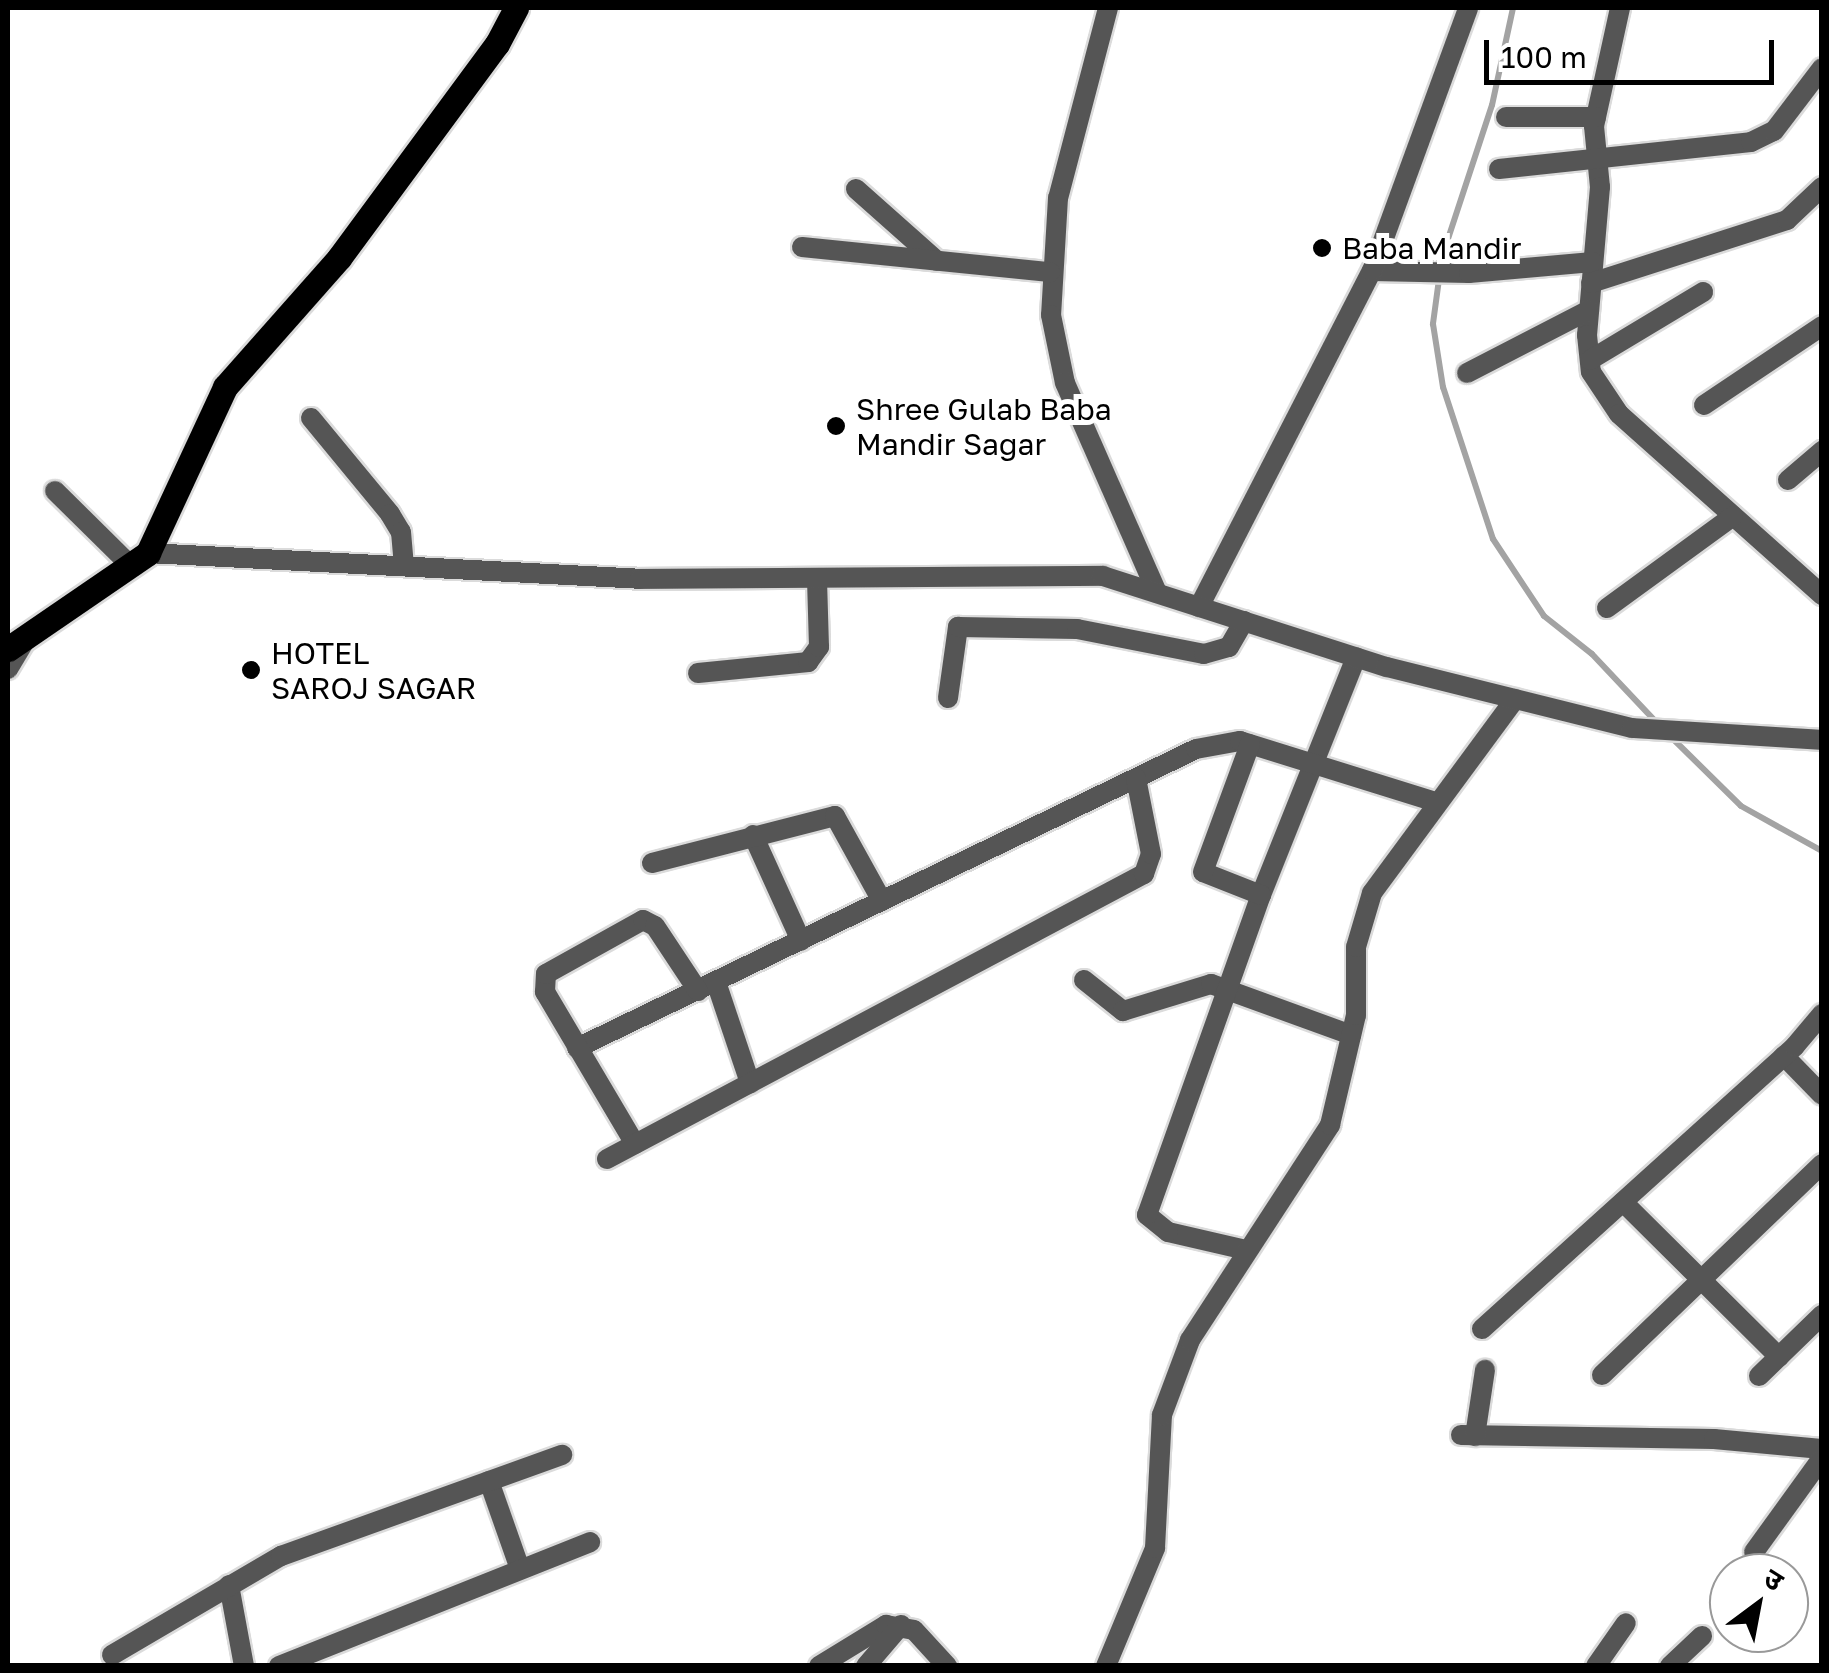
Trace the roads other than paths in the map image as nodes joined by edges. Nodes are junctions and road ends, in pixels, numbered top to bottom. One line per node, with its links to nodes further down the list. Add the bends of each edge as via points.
1 (516, 8): 28 (main road, via 497,44 340,258 225,387)
2 (1108, 8): 15 (street, via 1058,198)
3 (1468, 8): 14 (street)
4 (1620, 8): 7 (street)
5 (1822, 68): 8 (street, via 1766,137)
6 (1506, 117): 7 (street)
7 (1596, 118): 8 (street)
8 (1597, 158): 9 (street); 16 (street)
9 (1499, 169)
10 (1822, 187): 16 (street, via 1786,220)
11 (856, 189): 13 (street)
12 (802, 247): 13 (street)
13 (937, 261): 15 (street)
14 (1372, 271): 16 (street); 33 (street)
15 (1050, 272): 31 (street, via 1065,383)
16 (1592, 272): 18 (street)
17 (1703, 292): 20 (street)
18 (1589, 310): 20 (street); 21 (street)
19 (1822, 326): 22 (street)
20 (1590, 360): 27 (street, via 1619,414)
21 (1467, 373)
22 (1704, 406)
23 (311, 418): 29 (street, via 390,514 401,532)
24 (1822, 451): 25 (street)
25 (1788, 480)
26 (54, 491): 28 (street)
27 (1733, 516): 32 (street); 34 (street)
28 (139, 559): 29 (street); 36 (main road)
29 (404, 566): 30 (street, via 640,579)
30 (818, 578): 31 (street, via 1102,576); 39 (street, via 819,646 808,662)
31 (1157, 593): 33 (street)
32 (1822, 595)
33 (1199, 606): 35 (street)
34 (1608, 608)
35 (1244, 621): 37 (street); 40 (street, via 1230,647 1204,654 1077,629 958,627)
36 (18, 641): 38 (street)
37 (1356, 657): 41 (street); 44 (street)
38 (8, 670)
39 (698, 673)
40 (948, 698)
41 (1515, 699): 42 (street, via 1632,728 1709,738); 46 (street)
42 (1822, 740)
43 (1250, 744): 44 (street); 45 (street, via 1196,749); 49 (street, via 1204,872)
44 (1314, 764): 46 (street); 49 (street)
45 (1136, 778): 50 (street); 59 (street, via 1152,854 1144,874)
46 (1436, 802): 56 (street, via 1372,894 1356,947)
47 (753, 836): 48 (street); 50 (street, via 836,816); 51 (street)
48 (652, 862)
49 (1262, 895): 54 (street)
50 (882, 901): 51 (street)
51 (801, 941): 53 (street)
52 (1084, 980): 54 (street, via 1122,1012 1196,984)
53 (707, 986): 57 (street); 57 (street, via 655,926 635,920 546,974 545,992); 59 (street)
54 (1228, 987): 56 (street); 65 (street, via 1147,1215 1168,1232)
55 (1822, 1014): 58 (street)
56 (1351, 1035): 65 (street, via 1330,1125)
57 (577, 1048): 61 (street)
58 (1784, 1056): 60 (street); 64 (street)
59 (750, 1083): 61 (street)
60 (1822, 1095)
61 (635, 1144): 62 (street)
62 (607, 1159)
63 (1822, 1164): 66 (street)
64 (1623, 1202): 66 (street); 68 (street)
65 (1246, 1250): 90 (street, via 1190,1340 1162,1415 1155,1548)
66 (1700, 1280): 69 (street); 71 (street)
67 (1822, 1315): 69 (street)
68 (1482, 1330)
69 (1778, 1357): 72 (street)
70 (1485, 1370): 73 (street, via 1468,1436 1714,1439)
71 (1602, 1374)
72 (1760, 1376)
73 (1822, 1449)
74 (562, 1455): 76 (street)
75 (1822, 1458): 78 (street)
76 (489, 1481): 79 (street); 80 (street, via 281,1556)
77 (590, 1542): 79 (street)
78 (1754, 1552)
79 (520, 1569): 86 (street)
80 (229, 1585): 84 (street); 85 (street)
81 (1626, 1623): 91 (street)
82 (901, 1625): 87 (street, via 886,1625); 88 (street); 89 (street)
83 (1702, 1636): 92 (street)
84 (112, 1655)
85 (244, 1666)
86 (278, 1666)
87 (819, 1666)
88 (866, 1666)
89 (947, 1666)
90 (1106, 1666)
91 (1596, 1666)
92 (1670, 1666)

